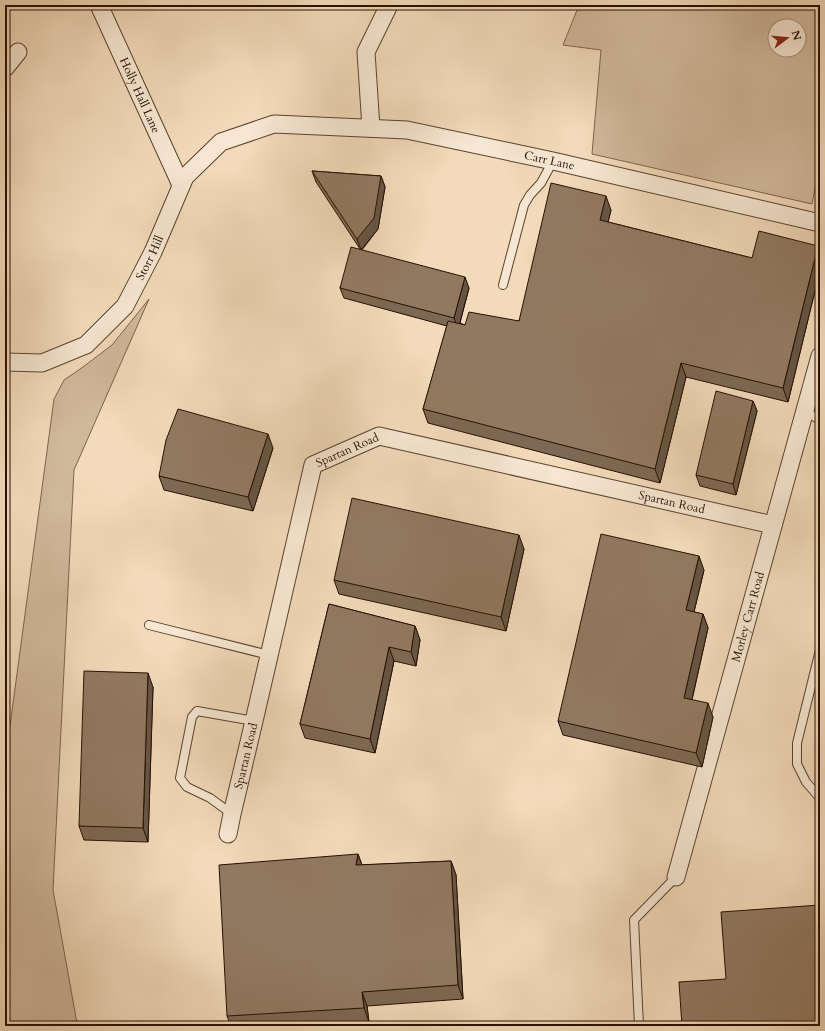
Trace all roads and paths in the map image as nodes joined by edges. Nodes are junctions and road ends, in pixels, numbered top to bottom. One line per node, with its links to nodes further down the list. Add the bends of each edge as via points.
1 (98, 5): 8 (street, Holly Hall Lane)
2 (389, 5): 6 (street, via 366,52)
3 (18, 52): 4 (street)
4 (5, 68)
5 (274, 124): 6 (street, Carr Lane); 8 (street, Storr Hill, via 222,142 185,176)
6 (371, 128): 7 (street, Carr Lane, via 407,130)
7 (553, 161): 9 (street, Carr Lane); 10 (lane, via 524,205)
8 (181, 186): 12 (street, Storr Hill, via 153,252 125,306 86,345 42,363)
9 (820, 223)
10 (503, 284)
11 (820, 356): 13 (street, Morley Carr Road)
12 (5, 362)
13 (805, 411): 14 (lane); 15 (street, Morley Carr Road)
14 (820, 420)
15 (773, 525): 18 (street, Spartan Road, via 379,436 313,465); 23 (street, Morley Carr Road)
16 (149, 625): 18 (lane)
17 (820, 650): 20 (lane, via 797,742 798,764 806,782)
18 (269, 655): 19 (street, Spartan Road)
19 (254, 721): 21 (street, Spartan Road); 21 (lane, via 197,711 192,717 180,778 187,787 210,798)
20 (820, 798)
21 (232, 814): 22 (street, Spartan Road)
22 (228, 834)
23 (676, 877): 24 (lane, via 634,920)
24 (639, 1026)

